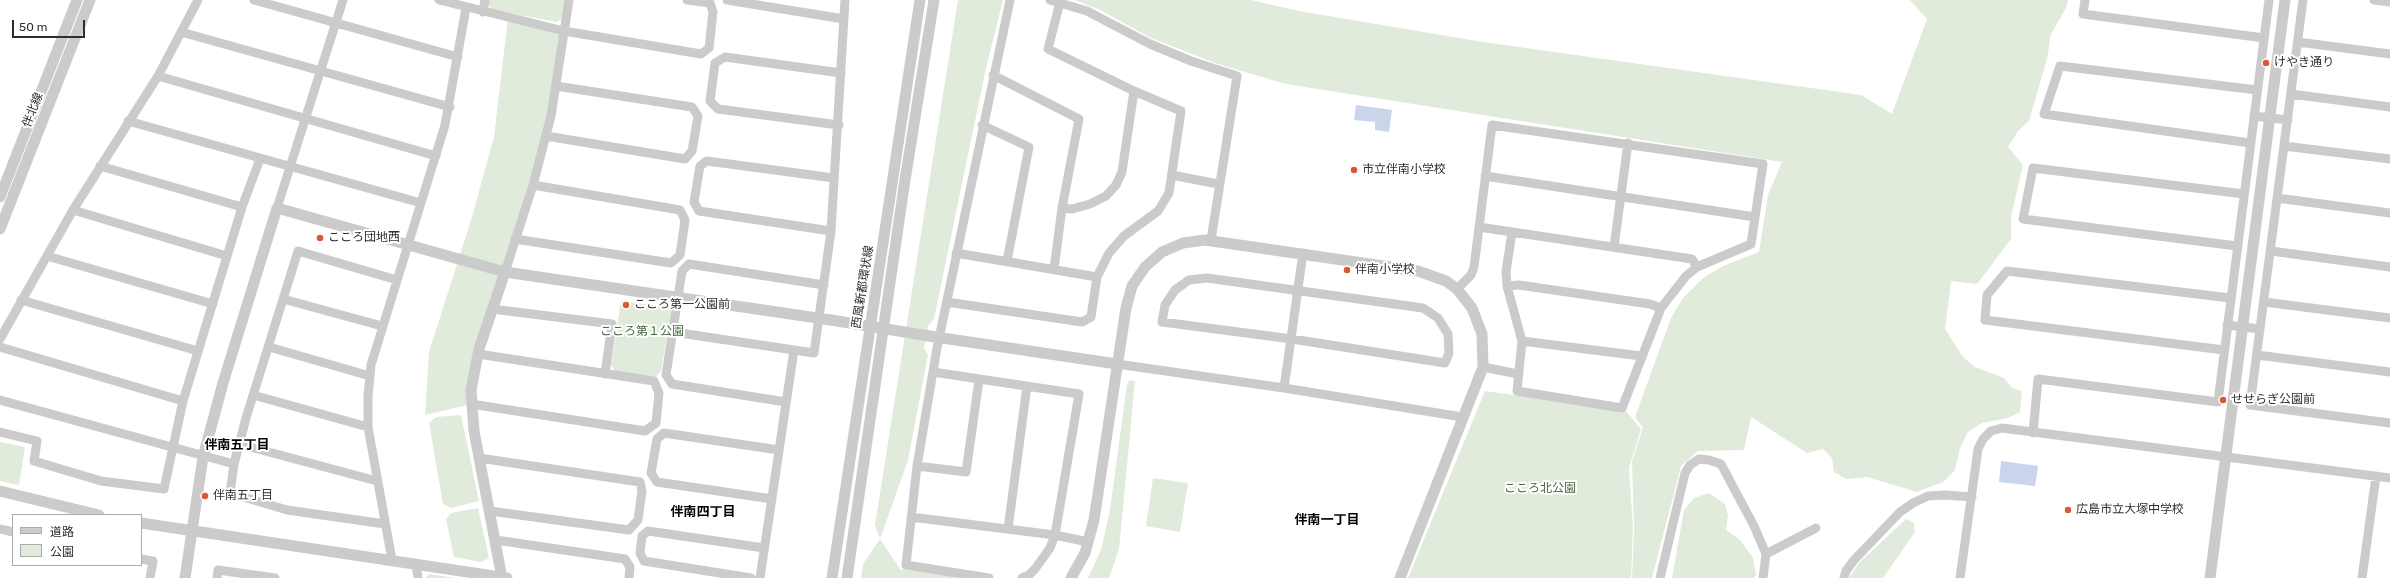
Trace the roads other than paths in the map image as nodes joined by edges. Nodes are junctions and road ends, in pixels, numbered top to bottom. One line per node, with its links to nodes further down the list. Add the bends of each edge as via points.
1 (77, 0): 66 (street, 伴北線)
2 (90, 0): 76 (street, 伴北線)
3 (198, 0): 28 (street)
4 (254, 0): 26 (street)
5 (343, 0): 26 (street)
6 (439, 0): 23 (street)
7 (485, 0): 24 (street)
8 (569, 0): 27 (street)
9 (687, 0): 27 (street, via 710,3 713,12 709,48 701,54)
10 (727, 0): 25 (street)
11 (845, 0): 25 (street)
12 (920, 0): 189 (street, 西風新都環状線)
13 (934, 0): 190 (street)
14 (1010, 0): 35 (street)
15 (1050, 0): 21 (street)
16 (2085, 0): 29 (street, via 2083,14)
17 (2269, 0): 29 (street)
18 (2285, 0): 44 (street)
19 (2303, 0): 30 (street)
20 (2374, 0): 22 (street)
21 (1060, 2): 39 (street, via 1048,49); 62 (street, via 1087,11 1150,44 1237,76)
22 (2390, 2)
23 (466, 8): 24 (street); 32 (street)
24 (483, 12): 27 (street)
25 (844, 19): 34 (street)
26 (336, 23): 32 (street); 33 (street)
27 (564, 31): 37 (street)
28 (181, 32): 33 (street); 36 (street)
29 (2264, 38): 38 (street)
30 (2298, 42): 31 (street); 40 (street)
31 (2390, 54)
32 (458, 57): 42 (street)
33 (321, 71): 42 (street); 45 (street)
34 (841, 73): 48 (street); 48 (street, via 725,57 715,63 710,101 718,109)
35 (993, 75): 49 (street); 71 (street, via 1079,119)
36 (158, 76): 45 (street); 47 (street)
37 (556, 86): 50 (street); 50 (street, via 692,107 698,116 692,151 685,159)
38 (2257, 90): 43 (street); 51 (street, via 2060,66 2044,114)
39 (1134, 91): 59 (street, via 1181,111); 71 (street, via 1122,172 1116,185 1106,196 1090,204 1072,209)
40 (2291, 94): 41 (street); 46 (street)
41 (2390, 106)
42 (450, 107): 54 (street)
43 (2254, 116): 44 (street); 51 (street)
44 (2270, 118): 46 (street); 113 (street)
45 (306, 119): 54 (street); 58 (street)
46 (2288, 120): 53 (street)
47 (128, 121): 55 (street); 57 (street)
48 (838, 125): 61 (street)
49 (982, 125): 85 (street); 89 (street, via 1029,147)
50 (546, 136): 63 (street)
51 (2250, 142): 64 (street)
52 (1628, 144): 60 (street, via 1492,125); 65 (street); 74 (street, via 1763,164)
53 (2284, 146): 56 (street); 67 (street)
54 (436, 156): 68 (street)
55 (260, 159): 58 (street); 69 (street)
56 (2390, 159)
57 (100, 166): 69 (street); 72 (street)
58 (291, 168): 68 (street); 70 (street)
59 (1172, 175): 62 (street); 94 (street, via 1169,193 1158,211 1124,236 1109,253)
60 (1486, 176): 65 (street); 75 (street)
61 (834, 178): 77 (street); 77 (street, via 707,161 700,166 694,202 699,211)
62 (1218, 184): 80 (street)
63 (533, 185): 79 (street); 79 (street, via 680,210 685,220 680,255 672,263)
64 (2244, 194): 82 (street); 82 (street, via 2033,168 2023,219)
65 (1621, 195): 74 (street); 83 (street)
66 (0, 197)
67 (2277, 198): 73 (street); 84 (street)
68 (421, 203): 81 (street)
69 (242, 206): 88 (street)
70 (277, 208): 81 (street); 151 (street)
71 (1062, 208): 92 (street)
72 (73, 210): 87 (street); 88 (street)
73 (2390, 213)
74 (1755, 217): 90 (street, via 1751,244)
75 (1480, 227): 78 (street); 99 (street, via 1474,267 1471,275)
76 (0, 229)
77 (831, 231): 96 (street)
78 (1512, 232): 83 (street); 97 (street, via 1506,272)
79 (515, 239): 93 (street)
80 (1211, 240): 86 (street); 128 (street, via 1194,240 1172,247 1144,267 1128,297)
81 (408, 246): 93 (street); 95 (street)
82 (2237, 246): 101 (street)
83 (1614, 247): 90 (street, via 1692,259)
84 (2271, 250): 91 (street); 105 (street)
85 (956, 253): 89 (street); 104 (street)
86 (1302, 253): 98 (street); 99 (street, via 1418,271 1434,275)
87 (47, 256): 103 (street); 106 (street)
88 (227, 256): 106 (street)
89 (1007, 261): 92 (street)
90 (1697, 266): 107 (street)
91 (2390, 267)
92 (1054, 269): 94 (street)
93 (505, 272): 100 (street); 108 (street)
94 (1097, 277): 104 (street, via 1091,317 1082,322)
95 (397, 280): 102 (street, via 298,252); 112 (street)
96 (824, 285): 100 (street, via 689,264 682,271); 110 (street)
97 (1507, 286): 107 (street, via 1527,286 1650,304); 119 (street)
98 (1298, 290): 118 (street); 118 (street, via 1208,278 1189,280 1174,290 1165,305 1162,322); 118 (street, via 1423,308 1438,318 1448,334 1449,353 1445,363)
99 (1457, 290): 129 (street, via 1472,308 1480,327 1484,346)
100 (678, 298): 110 (street); 115 (street)
101 (2230, 298): 111 (street); 123 (street, via 2007,271 1987,295 1985,320)
102 (283, 299): 112 (street); 121 (street)
103 (21, 300): 117 (street); 124 (street)
104 (947, 302): 116 (street)
105 (2264, 302): 109 (street); 114 (street)
106 (212, 304): 124 (street)
107 (1661, 308): 127 (street)
108 (492, 309): 125 (street); 132 (street, via 612,324)
109 (2390, 318)
110 (825, 319): 116 (street, bridge); 122 (street, via 814,353)
111 (2227, 325): 113 (street); 123 (street)
112 (382, 326): 134 (street)
113 (2244, 327): 114 (street); 152 (street)
114 (2260, 329): 126 (street)
115 (673, 332): 122 (street); 141 (street, via 666,375 672,384)
116 (934, 337): 128 (street); 130 (street)
117 (0, 339)
118 (1292, 339): 137 (street)
119 (1522, 341): 127 (street); 133 (street)
120 (0, 347): 140 (street)
121 (269, 347): 134 (street); 138 (street)
122 (794, 350): 141 (street)
123 (2224, 350): 147 (street, via 2218,402 2038,379)
124 (198, 351): 140 (street)
125 (478, 354): 132 (street); 142 (street)
126 (2257, 355): 131 (street); 144 (street, via 2250,405)
127 (1641, 356): 133 (street, via 1622,408 1517,391)
128 (1117, 364): 137 (street); 174 (street, via 1094,520)
129 (1483, 367): 133 (street); 143 (street)
130 (933, 372): 135 (street); 155 (street)
131 (2390, 372)
132 (605, 374): 142 (street, via 654,381 659,393 656,423 645,431)
133 (1518, 374)
134 (370, 376): 145 (street)
135 (979, 380): 136 (street); 155 (street, via 966,472)
136 (1028, 386): 169 (street); 172 (street, via 1079,394)
137 (1284, 388): 143 (street)
138 (253, 394): 145 (street); 148 (street)
139 (0, 400): 149 (street)
140 (183, 400): 149 (street)
141 (786, 402): 150 (street)
142 (471, 404): 153 (street)
143 (1462, 417): 194 (street)
144 (2390, 423)
145 (368, 427): 158 (street)
146 (0, 432): 149 (street, via 37,441 34,460 101,481 164,489)
147 (2033, 432): 152 (street); 160 (street, via 2002,428 1991,431 1983,439 1978,449)
148 (239, 444): 154 (street); 158 (street)
149 (172, 448): 151 (street)
150 (779, 450): 161 (street); 161 (street, via 664,433 657,439 651,473 657,482)
151 (203, 457): 154 (street); 170 (street)
152 (2226, 457): 156 (street); 199 (street)
153 (480, 458): 162 (street); 162 (street, via 640,482 642,491 638,520 629,530)
154 (234, 464): 166 (street, via 230,493 287,510)
155 (917, 466): 164 (street)
156 (2376, 476): 157 (street); 200 (street)
157 (2390, 478)
158 (377, 481): 166 (street)
159 (0, 491): 163 (street)
160 (1972, 497): 197 (street, via 1928,496 1913,503 1900,512 1854,560); 198 (street)
161 (772, 499): 175 (street)
162 (490, 511): 173 (street)
163 (94, 514)
164 (911, 517): 169 (street); 191 (street, via 906,565)
165 (142, 523): 170 (street)
166 (385, 524): 178 (street)
167 (0, 528): 171 (street)
168 (1816, 528): 176 (street)
169 (1008, 529): 172 (street)
170 (193, 530): 178 (street); 181 (street)
171 (12, 532)
172 (1055, 535): 174 (street); 192 (street, via 1050,548 1035,569)
173 (496, 540): 185 (street); 186 (street, via 625,559 630,567)
174 (1088, 542): 193 (street)
175 (764, 548): 187 (street, via 648,531 642,536 640,553 644,561); 188 (street)
176 (1766, 554): 195 (street, via 1754,526 1720,464 1699,459 1690,464 1685,473); 196 (street)
177 (142, 559): 180 (street, via 153,561)
178 (392, 560): 179 (street)
179 (416, 564): 184 (street); 185 (street)
180 (150, 578)
181 (186, 578)
182 (217, 578): 183 (street, via 218,570)
183 (275, 578)
184 (418, 578)
185 (504, 578)
186 (629, 578)
187 (751, 578)
188 (760, 578)
189 (832, 578)
190 (847, 578)
191 (989, 578)
192 (1022, 578)
193 (1071, 578)
194 (1400, 578)
195 (1660, 578)
196 (1763, 578)
197 (1844, 578)
198 (1960, 578)
199 (2210, 578)
200 (2362, 578)

